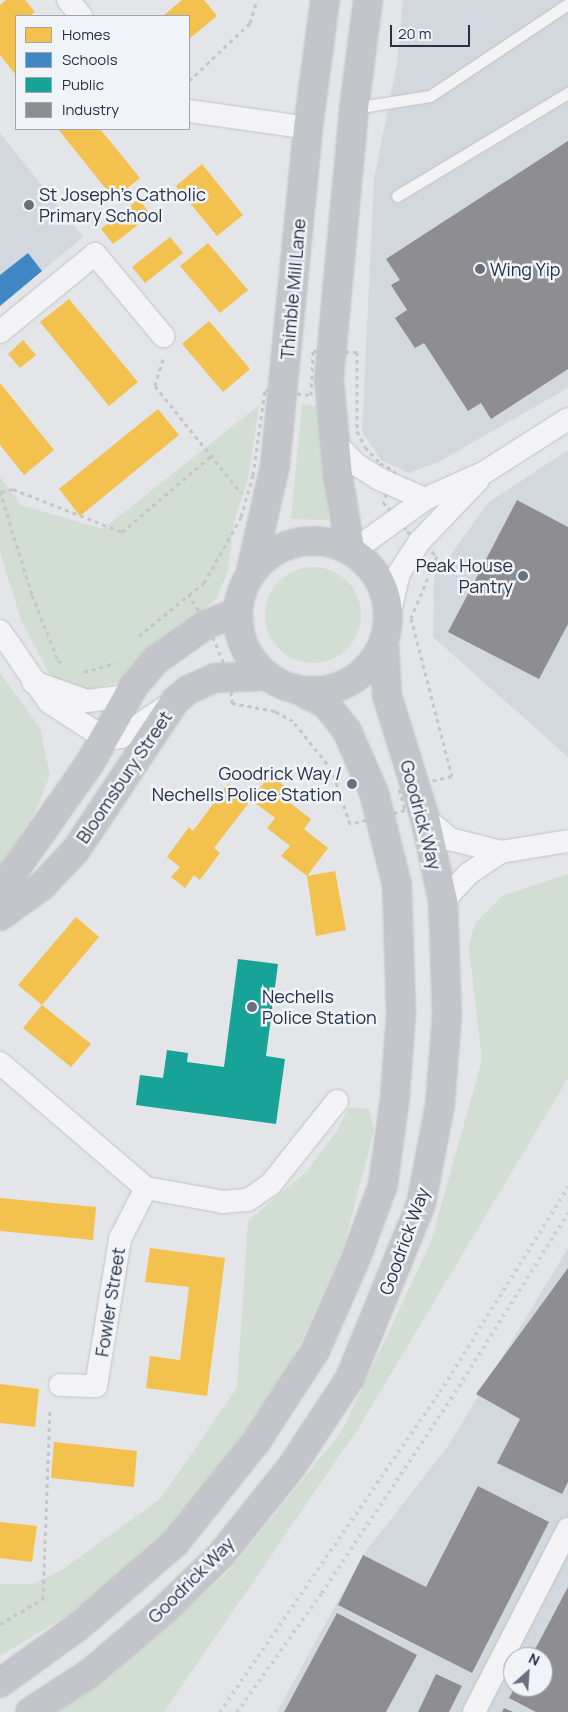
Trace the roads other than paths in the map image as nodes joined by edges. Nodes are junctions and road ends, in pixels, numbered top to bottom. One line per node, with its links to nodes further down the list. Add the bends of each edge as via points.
1 (68, 0): 5 (street)
2 (325, 0): 9 (main road, Thimble Mill Lane)
3 (368, 0): 7 (main road)
4 (568, 4): 7 (lane, via 430,96)
5 (80, 15)
6 (568, 93): 10 (lane)
7 (354, 108): 14 (main road, via 329,379)
8 (190, 111): 9 (street)
9 (308, 128): 18 (main road, Thimble Mill Lane, via 275,466)
10 (397, 196)
11 (0, 332): 12 (street, via 94,254)
12 (162, 336)
13 (568, 419): 15 (street)
14 (334, 442): 16 (street, via 372,475); 17 (main road)
15 (485, 472): 16 (street); 20 (street, via 420,541 399,573)
16 (425, 498): 17 (street)
17 (352, 550): 18 (main road, via 325,542 303,542 283,547 264,559); 20 (main road, via 377,577 386,598)
18 (250, 575): 19 (main road, via 240,595)
19 (238, 612): 22 (main road, via 241,640 251,660); 25 (main road, Bloomsbury Street, via 206,624 175,644 156,660)
20 (386, 630): 24 (main road, via 375,659 361,675 343,686 322,692); 28 (main road, Goodrick Way, via 386,695)
21 (0, 631): 23 (street)
22 (265, 676): 24 (main road); 26 (main road, Bloomsbury Street, via 215,678 188,690)
23 (33, 682): 25 (street, via 87,701); 27 (street, via 49,702)
24 (301, 691): 39 (main road, via 327,705 347,731 374,793 397,884 401,1013 395,1097 383,1185 356,1258 315,1351 256,1442 168,1549 79,1626)
25 (129, 696): 27 (main road, Bloomsbury Street)
26 (175, 701): 27 (street, via 121,737); 33 (main road, Bloomsbury Street, via 76,850 42,886)
27 (106, 739): 31 (main road, Bloomsbury Street)
28 (425, 818): 30 (street, via 450,839); 32 (main road, Goodrick Way)
29 (568, 841): 30 (street)
30 (501, 852): 32 (street, via 468,874)
31 (0, 891)
32 (443, 901): 40 (main road, Goodrick Way, via 447,1015 440,1104 423,1195 350,1378 292,1466 221,1555 90,1673)
33 (0, 916)
34 (0, 1063): 36 (street)
35 (337, 1101): 36 (street, via 271,1184 248,1200 223,1202)
36 (146, 1188): 37 (street, Fowler Street, via 120,1239 96,1386)
37 (60, 1385)
38 (568, 1529): 41 (street)
39 (0, 1683)
40 (30, 1712)
41 (474, 1712)

